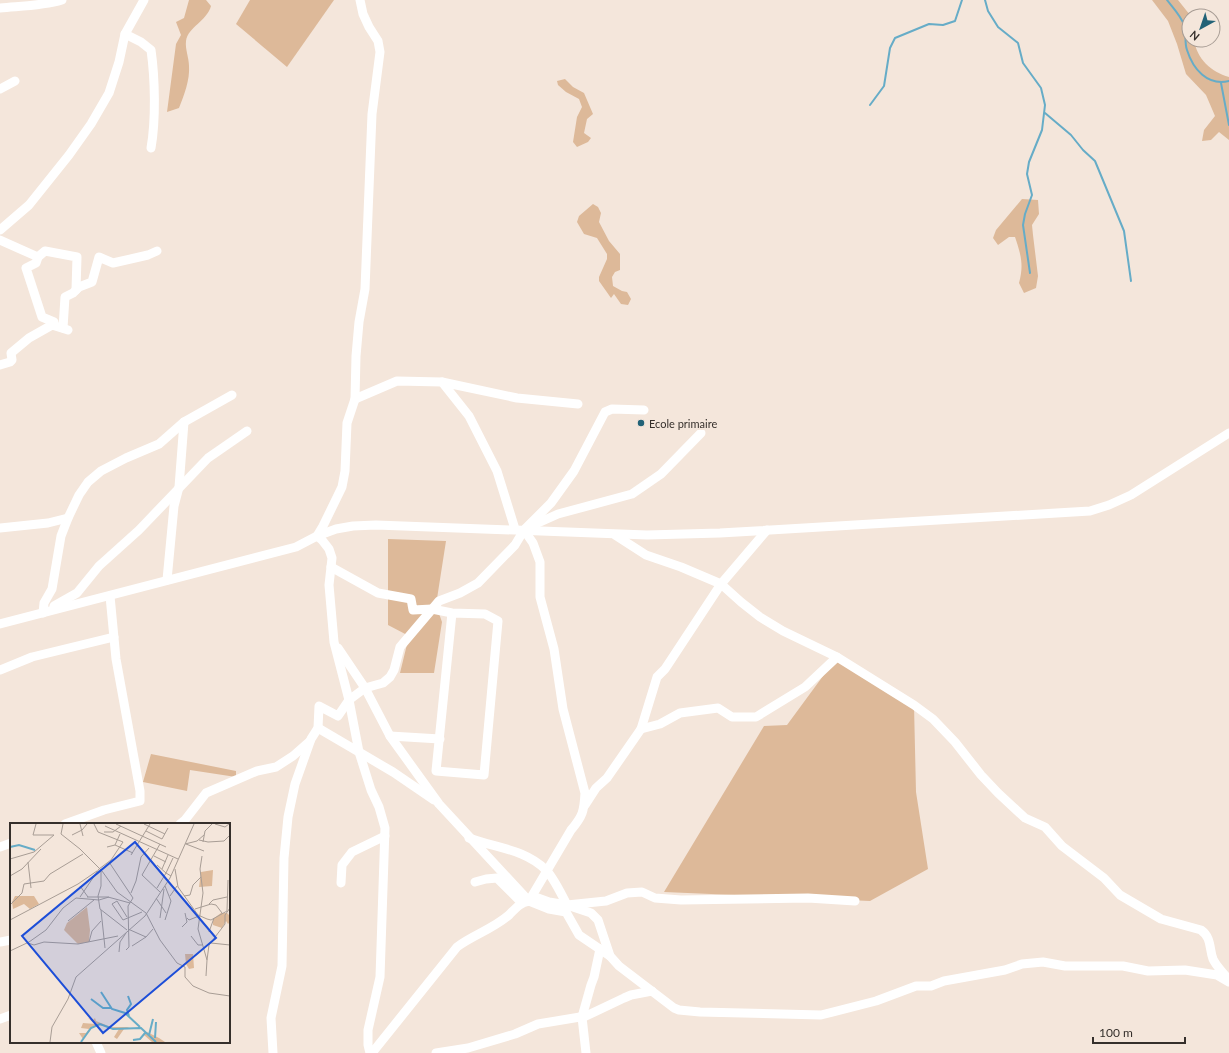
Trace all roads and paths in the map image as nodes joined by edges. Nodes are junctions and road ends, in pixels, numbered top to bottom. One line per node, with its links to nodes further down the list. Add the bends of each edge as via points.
1 (62, 0): 4 (street)
2 (144, 0): 5 (street)
3 (360, 0): 19 (street, via 366,21 378,41 380,52 372,114 365,289 359,322)
4 (0, 8)
5 (125, 34): 8 (street, via 151,50 154,132); 9 (street, via 109,93 91,124 30,205)
6 (15, 81): 7 (street)
7 (0, 89)
8 (151, 148)
9 (0, 230)
10 (0, 240): 12 (street)
11 (157, 251): 13 (street, via 114,263 99,257 92,282)
12 (38, 257): 13 (street, via 46,251 77,257); 15 (street, via 36,263 26,268 42,317)
13 (76, 290): 14 (street, via 65,298)
14 (64, 306): 15 (street); 15 (street, via 66,329)
15 (53, 324): 16 (street, via 29,338 11,353 10,362)
16 (0, 365)
17 (442, 382): 19 (street, via 397,381); 20 (street, via 517,398); 29 (street, via 469,416 497,471)
18 (232, 395): 22 (street)
19 (355, 399): 32 (street, via 348,423 342,487)
20 (578, 404)
21 (644, 410): 29 (street, via 612,409 605,412 571,477 551,503)
22 (184, 422): 26 (street); 27 (street, via 158,444 101,471 88,482)
23 (247, 431): 26 (street, via 208,458)
24 (700, 433): 29 (street, via 661,474 632,494 558,514)
25 (1229, 434): 30 (street, via 1130,495 1090,511)
26 (179, 487): 34 (street, via 174,506); 38 (street, via 139,530 99,566 77,593)
27 (68, 518): 28 (street); 38 (street, via 61,536 52,589 44,603)
28 (0, 528)
29 (520, 530): 31 (street); 32 (street, via 376,525 336,529); 37 (street, via 514,545 478,583 439,601); 54 (street, via 533,543 540,562 540,597 554,649 563,710 585,793)
30 (767, 530): 31 (street); 35 (street)
31 (615, 535): 35 (street, via 646,555)
32 (317, 536): 33 (street, via 329,549); 34 (street, via 296,547)
33 (331, 567): 37 (street, via 378,593 411,599 413,610); 42 (street, via 329,585)
34 (168, 580): 36 (street)
35 (721, 584): 43 (street, via 760,617); 48 (street, via 657,677)
36 (110, 596): 38 (street); 41 (street)
37 (432, 609): 39 (street); 45 (street, via 400,647 390,677 383,683)
38 (43, 613): 40 (street)
39 (452, 613): 51 (street); 51 (street, via 485,614 498,620 484,774 436,771)
40 (0, 624)
41 (114, 637): 44 (street, via 32,657); 55 (street, via 140,801)
42 (334, 642): 45 (street); 46 (street)
43 (838, 657): 48 (street, via 805,687 756,717 732,717 718,708 680,713 660,724); 71 (street, via 933,719 998,793 1025,818 1045,827 1062,846 1104,878 1120,895 1161,919 1205,933 1211,945 1213,959)
44 (0, 670)
45 (365, 688): 46 (street); 49 (street)
46 (349, 700): 47 (street, via 338,716 318,706); 52 (street)
47 (318, 728): 50 (street); 52 (street)
48 (641, 729): 54 (street, via 607,778 596,788)
49 (390, 736): 51 (street); 53 (street)
50 (312, 739): 56 (street, via 293,756 276,766 257,771 206,793); 78 (street, via 295,784 288,817 284,858 282,966 271,1018)
51 (440, 739)
52 (359, 752): 53 (street); 57 (street, via 386,828)
53 (439, 804): 58 (street)
54 (585, 807): 61 (street, via 580,820 571,830)
55 (68, 823)
56 (181, 823)
57 (385, 836): 63 (street, via 352,852 342,865); 79 (street, via 380,977 368,1030)
58 (470, 838): 61 (street, via 528,856); 65 (street)
59 (10, 843): 60 (street)
60 (0, 847)
61 (547, 870): 65 (street); 66 (street)
62 (475, 882): 65 (street, via 497,878)
63 (341, 883)
64 (855, 901): 66 (street, via 793,898 681,900 655,898 642,892 627,893 606,901)
65 (525, 902): 66 (street, via 538,898); 69 (street, via 566,912 579,936); 79 (street, via 490,929 457,947)
66 (567, 905): 70 (street, via 591,913 598,920)
67 (10, 940): 68 (street)
68 (0, 942)
69 (600, 949): 70 (street); 74 (street)
70 (610, 956): 72 (street)
71 (1229, 981): 72 (street, via 1217,975 1185,970 1148,971 1123,966 1065,966 1043,962 1022,964 1006,970 944,981 931,986 916,986 876,1001 821,1015 679,1010)
72 (652, 991): 74 (street, via 631,995)
73 (10, 1015): 75 (street)
74 (582, 1017): 80 (street, via 538,1024 468,1048); 81 (street)
75 (0, 1019)
76 (96, 1043): 77 (street)
77 (101, 1053)
78 (273, 1053)
79 (371, 1053)
80 (436, 1053)
81 (586, 1053)

